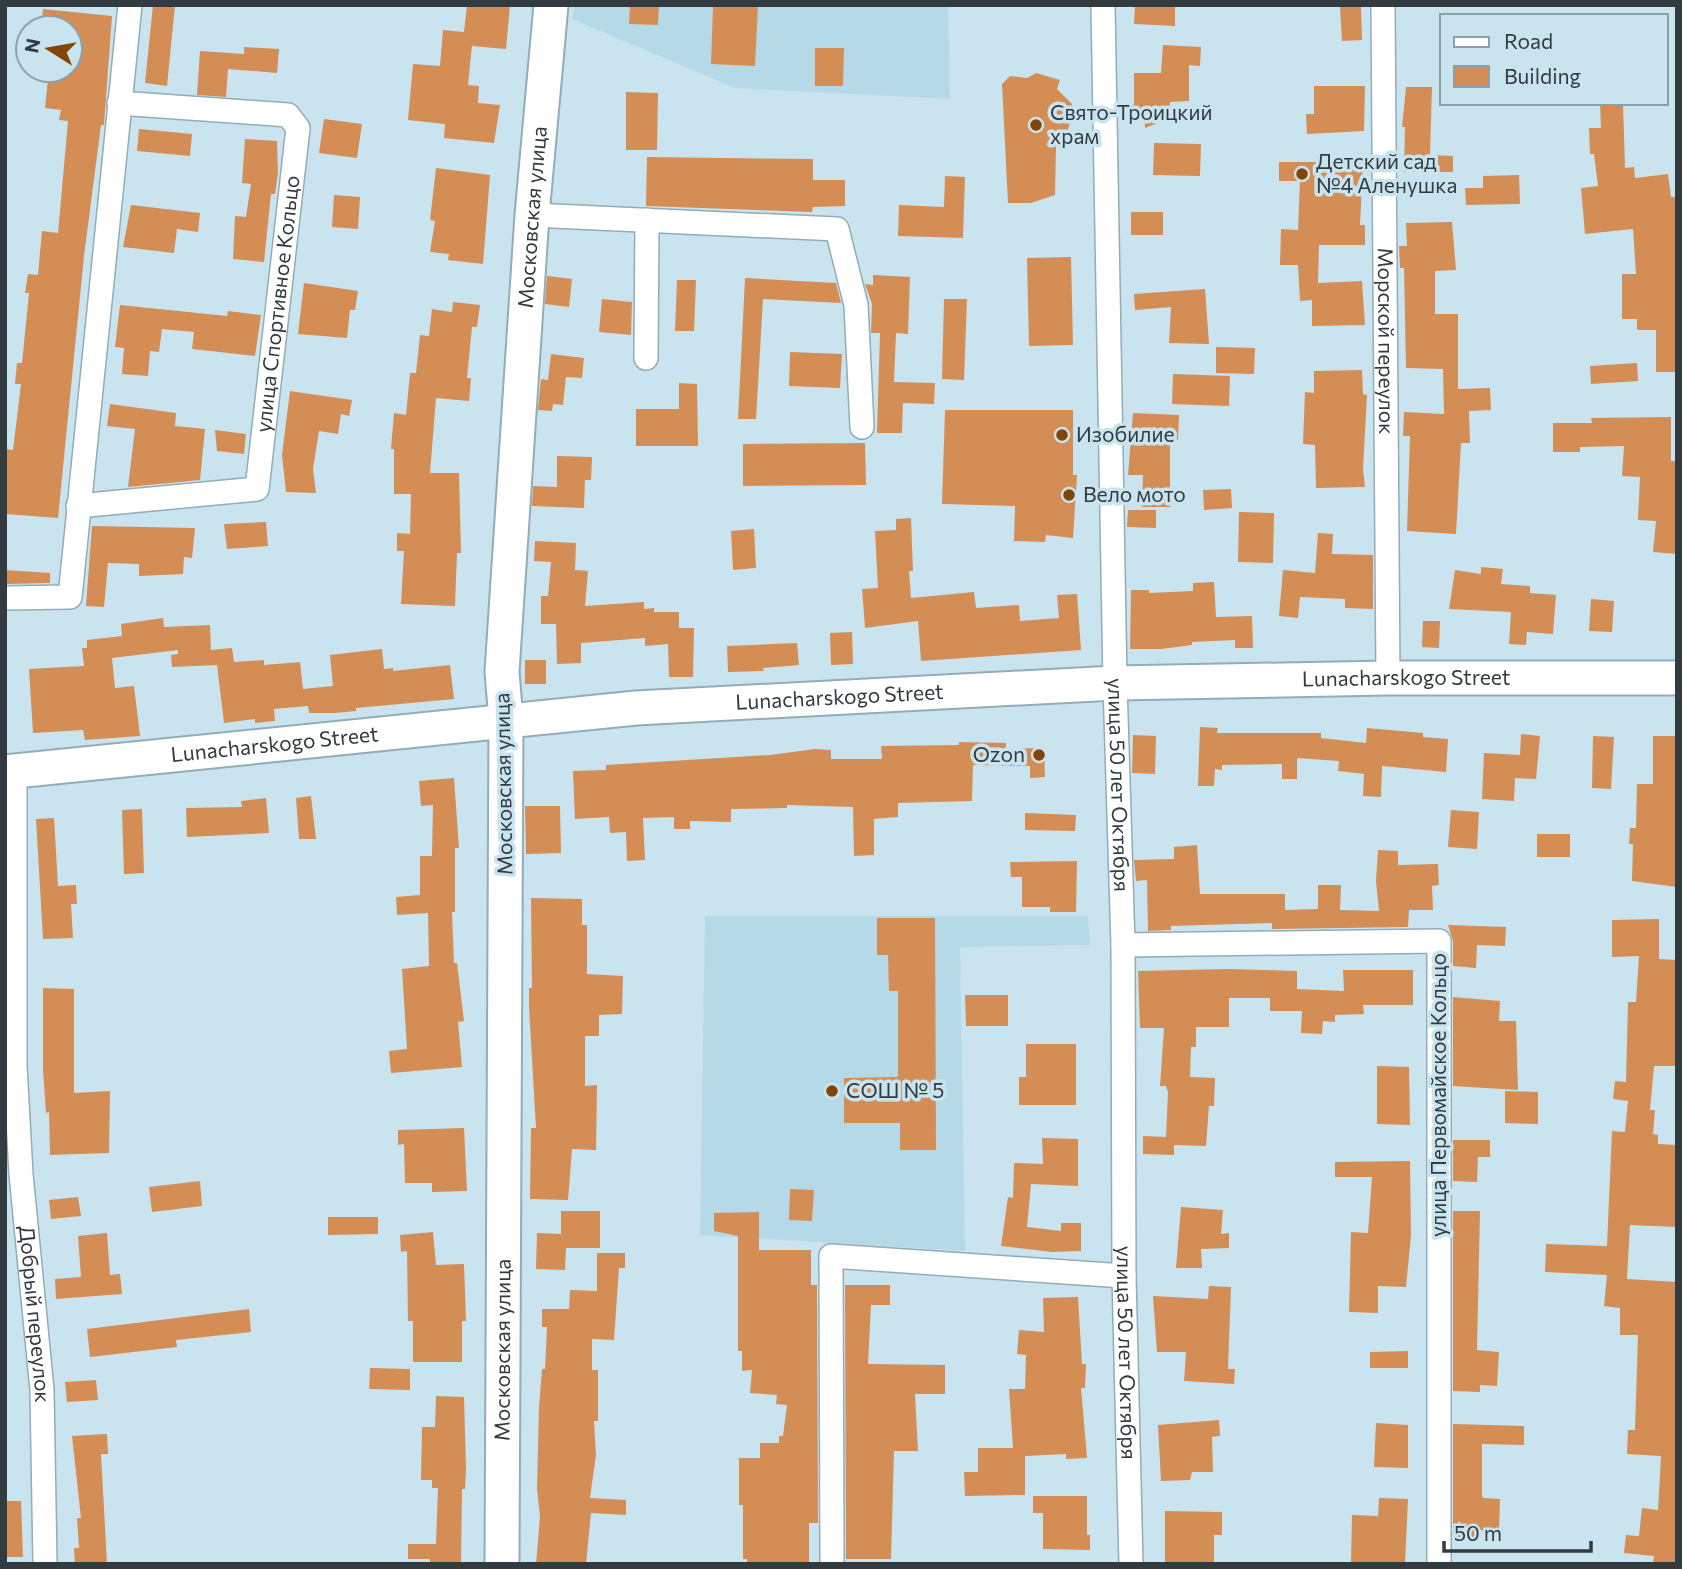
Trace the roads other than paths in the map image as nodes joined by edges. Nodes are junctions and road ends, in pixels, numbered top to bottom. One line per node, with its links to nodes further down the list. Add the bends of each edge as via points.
1 (130, 5): 5 (street)
2 (551, 5): 6 (street, Московская улица)
3 (1103, 5): 14 (street, улица 50 лет Октября)
4 (1383, 5): 12 (street, Морской переулок)
5 (119, 103): 10 (street); 10 (street, улица Спортивное Кольцо, via 288,115 298,128 257,489)
6 (532, 215): 7 (street); 15 (street, Московская улица, via 502,672)
7 (647, 220): 8 (street); 9 (street, via 837,229 856,305)
8 (646, 358)
9 (862, 427)
10 (78, 506): 11 (street, via 70,597)
11 (5, 598)
12 (1388, 678): 13 (street, Lunacharskogo Street); 14 (street, Lunacharskogo Street)
13 (1677, 678)
14 (1115, 683): 15 (street, Lunacharskogo Street, via 636,708); 17 (street, улица 50 лет Октября)
15 (506, 720): 16 (street, Lunacharskogo Street); 20 (street, Московская улица)
16 (10, 771): 19 (street, Добрый переулок, via 15,1066 42,1390)
17 (1123, 945): 18 (street, улица 50 лет Октября); 23 (street, улица Первомайское Кольцо, via 1439,942)
18 (1124, 1276): 21 (street, via 831,1256); 22 (street, улица 50 лет Октября)
19 (45, 1564)
20 (502, 1564)
21 (832, 1564)
22 (1131, 1564)
23 (1439, 1564)

